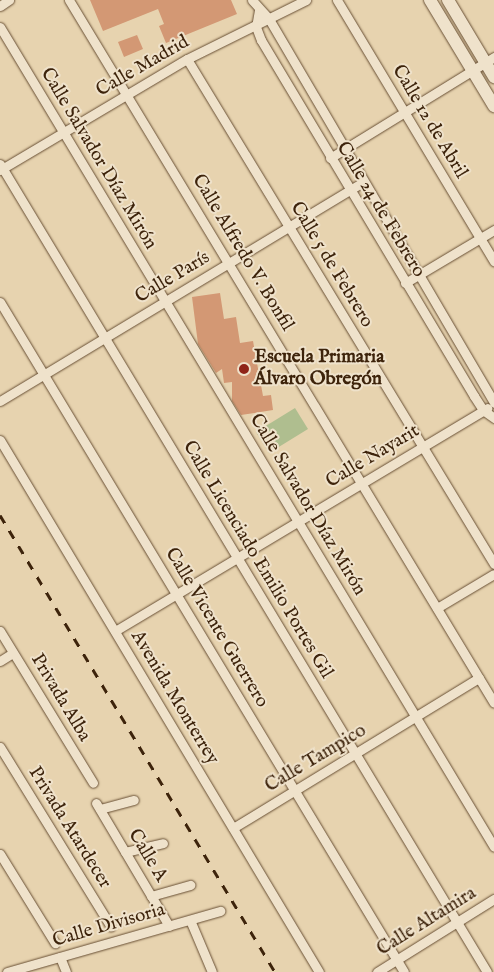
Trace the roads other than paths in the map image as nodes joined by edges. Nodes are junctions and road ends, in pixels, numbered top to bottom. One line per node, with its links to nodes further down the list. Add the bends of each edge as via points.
1 (10, 0): 8 (street)
2 (69, 0): 17 (street, Calle Alfredo V. Bonfil)
3 (252, 0): 9 (street, Calle 24 de Febrero)
4 (306, 0): 10 (street, Calle Madrid)
5 (336, 0): 19 (street, Calle 12 de Abril)
6 (430, 0): 15 (street)
7 (448, 0): 14 (street)
8 (0, 6)
9 (259, 10): 10 (street, Calle 24 de Febrero); 12 (street)
10 (269, 19): 12 (street, Calle Madrid); 21 (street, Calle 24 de Febrero)
11 (0, 27): 20 (street, Calle Salvador Díaz Mirón)
12 (256, 27): 13 (street, Calle Madrid); 22 (street, Calle 24 de Febrero)
13 (187, 59): 17 (street, Calle Madrid); 26 (street, Calle 5 de Febrero)
14 (490, 59): 15 (street); 16 (street)
15 (473, 71): 18 (street); 19 (street)
16 (494, 77)
17 (127, 95): 20 (street, Calle Madrid); 30 (street, Calle Alfredo V. Bonfil)
18 (494, 106)
19 (404, 112): 21 (street); 28 (street, Calle 12 de Abril)
20 (64, 132): 23 (street, Calle Madrid); 33 (street, Calle Salvador Díaz Mirón)
21 (343, 149): 22 (street); 24 (street, Calle 24 de Febrero)
22 (330, 158): 25 (street, Calle 24 de Febrero)
23 (1, 167): 35 (street, Calle Licenciado Emilio Portes Gil)
24 (363, 182): 25 (street, Calle París); 31 (street, Calle 24 de Febrero)
25 (348, 190): 26 (street, Calle París); 32 (street, Calle 24 de Febrero)
26 (289, 226): 30 (street, Calle París); 42 (street, Calle 5 de Febrero)
27 (494, 230): 28 (street)
28 (480, 238): 29 (street, Calle 12 de Abril); 31 (street)
29 (494, 261)
30 (229, 263): 33 (street, Calle París); 43 (street, Calle Alfredo V. Bonfil)
31 (418, 276): 32 (street); 38 (street, Calle 24 de Febrero)
32 (405, 283): 39 (street, Calle 24 de Febrero)
33 (165, 301): 35 (street, Calle París); 44 (street, Calle Salvador Díaz Mirón)
34 (0, 302): 36 (street, Calle Vicente Guerrero)
35 (105, 338): 36 (street, Calle París); 45 (street, Calle Licenciado Emilio Portes Gil)
36 (44, 374): 37 (street, Calle París); 48 (street, Calle Vicente Guerrero)
37 (0, 401)
38 (494, 403): 39 (street, Calle Nayarit)
39 (483, 410): 40 (street, Calle 24 de Febrero); 42 (street, Calle Nayarit)
40 (494, 418)
41 (0, 440): 51 (street, Avenida Monterrey)
42 (422, 446): 43 (street, Calle Nayarit); 46 (street, Calle 5 de Febrero)
43 (361, 483): 44 (street, Calle Nayarit); 49 (street, Calle Alfredo V. Bonfil)
44 (298, 521): 45 (street, Calle Nayarit); 56 (street, Calle Salvador Díaz Mirón)
45 (237, 558): 48 (street, Calle Nayarit); 58 (street, Calle Licenciado Emilio Portes Gil)
46 (494, 564)
47 (494, 574): 49 (street)
48 (176, 594): 51 (street, Calle Nayarit); 60 (street, Calle Vicente Guerrero)
49 (437, 608): 54 (street, Calle Alfredo V. Bonfil)
50 (0, 631): 52 (street, Privada Alba)
51 (115, 631): 62 (street, Avenida Monterrey)
52 (13, 653): 53 (street); 59 (street, Privada Alba)
53 (0, 661)
54 (479, 678): 55 (street, Calle Alfredo V. Bonfil); 56 (street, Calle Tampico)
55 (494, 703)
56 (416, 717): 58 (street, Calle Tampico); 64 (street, Calle Salvador Díaz Mirón)
57 (0, 747): 74 (street, Privada Atardecer)
58 (355, 754): 60 (street, Calle Tampico); 72 (street, Calle Licenciado Emilio Portes Gil)
59 (93, 782)
60 (295, 791): 62 (street, Calle Tampico); 77 (street, Calle Vicente Guerrero)
61 (134, 800): 65 (street, Calle A, via 98,806)
62 (233, 828): 81 (street, Avenida Monterrey)
63 (163, 843): 65 (street)
64 (494, 847)
65 (125, 852): 68 (street, Calle A)
66 (0, 854): 75 (street)
67 (190, 885): 68 (street)
68 (151, 896): 73 (street, Calle A)
69 (494, 899): 72 (street, Calle Altamira)
70 (220, 911): 71 (street, Calle Divisoria)
71 (190, 920): 73 (street, Calle Divisoria); 80 (street)
72 (457, 922): 77 (street, Calle Altamira); 84 (street, Calle Licenciado Emilio Portes Gil)
73 (169, 926): 76 (street, Calle Divisoria)
74 (111, 927)
75 (55, 943)
76 (60, 957): 78 (street, Calle Divisoria); 79 (street)
77 (396, 960): 82 (street, Calle Altamira); 83 (street, Calle Vicente Guerrero)
78 (7, 972)
79 (66, 972)
80 (212, 972)
81 (319, 972)
82 (377, 972)
83 (404, 972)
84 (487, 972)

